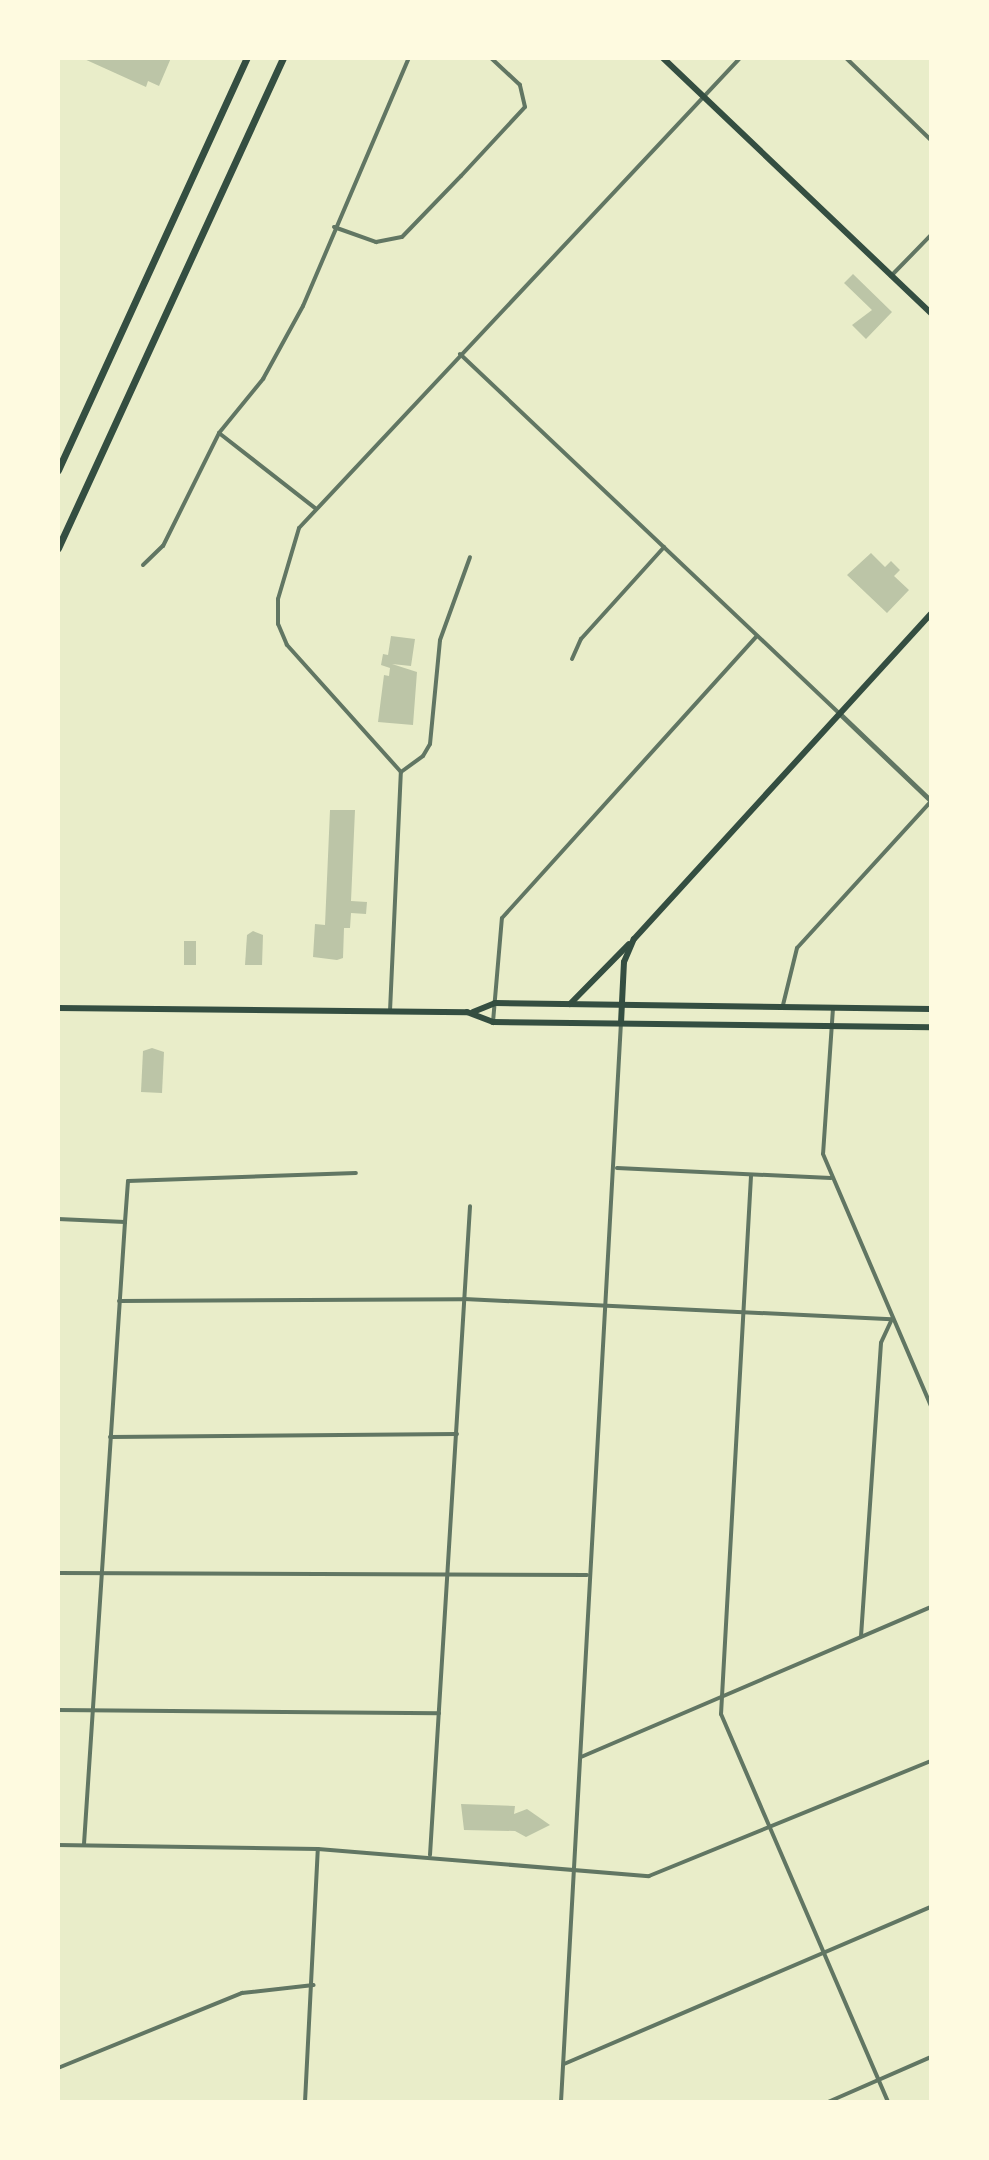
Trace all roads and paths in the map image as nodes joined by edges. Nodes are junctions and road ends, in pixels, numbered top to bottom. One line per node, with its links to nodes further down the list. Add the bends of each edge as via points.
1 (247, 58): 16 (highway)
2 (283, 58): 19 (highway)
3 (409, 58): 10 (street)
4 (491, 58): 10 (street, via 520,85 525,107 402,237 376,242)
5 (663, 58): 8 (main road)
6 (740, 58): 8 (street)
7 (846, 58): 9 (street)
8 (704, 96): 12 (main road); 14 (street)
9 (931, 140)
10 (334, 227): 15 (street, via 303,306 263,379)
11 (931, 235): 12 (street)
12 (891, 276): 13 (main road)
13 (931, 313)
14 (460, 354): 17 (street); 18 (street)
15 (219, 433): 17 (street); 21 (street, via 163,546)
16 (58, 470)
17 (315, 508): 26 (street, via 299,528 278,599 278,624 287,645)
18 (664, 547): 23 (street); 24 (street, via 581,639)
19 (58, 548)
20 (470, 557): 26 (street, via 440,640 430,744)
21 (143, 565)
22 (931, 614): 25 (main road)
23 (758, 635): 25 (street); 29 (street, via 502,918)
24 (572, 659)
25 (840, 714): 27 (street); 28 (main road)
26 (401, 772): 36 (street)
27 (931, 801): 32 (street, via 797,948)
28 (634, 939): 30 (main road); 31 (main road, via 624,962)
29 (495, 1003): 30 (main road); 37 (main road); 38 (street)
30 (570, 1004): 31 (main road)
31 (622, 1005): 32 (main road); 39 (main road)
32 (783, 1005): 33 (main road)
33 (833, 1005): 35 (main road); 40 (street)
34 (58, 1008): 36 (main road)
35 (931, 1009)
36 (390, 1011): 37 (main road)
37 (471, 1012): 38 (main road)
38 (493, 1022): 39 (main road)
39 (621, 1023): 40 (main road); 42 (street)
40 (831, 1025): 41 (main road); 45 (street, via 823,1154)
41 (931, 1027)
42 (616, 1168): 44 (street); 51 (street)
43 (356, 1173): 48 (street, via 128,1181)
44 (751, 1176): 45 (street); 52 (street)
45 (831, 1178): 53 (street)
46 (470, 1206): 49 (street)
47 (58, 1219): 48 (street)
48 (125, 1222): 50 (street)
49 (464, 1299): 50 (street); 51 (street); 55 (street)
50 (119, 1301): 56 (street)
51 (606, 1305): 52 (street); 60 (street)
52 (744, 1310): 53 (street); 63 (street)
53 (892, 1319): 54 (street); 62 (street, via 881,1343)
54 (931, 1406)
55 (457, 1434): 56 (street); 59 (street)
56 (110, 1437): 57 (street)
57 (102, 1571): 58 (street); 59 (street); 64 (street)
58 (58, 1573)
59 (449, 1573): 60 (street); 66 (street)
60 (587, 1575): 67 (street)
61 (931, 1607): 62 (street)
62 (861, 1636): 63 (street)
63 (719, 1698): 67 (street); 69 (street)
64 (92, 1709): 65 (street); 66 (street); 70 (street)
65 (58, 1710)
66 (439, 1713): 73 (street)
67 (581, 1757): 74 (street)
68 (931, 1761): 69 (street)
69 (770, 1831): 74 (street, via 649,1876); 76 (street)
70 (84, 1844): 71 (street); 72 (street)
71 (58, 1845)
72 (318, 1849): 73 (street); 77 (street)
73 (430, 1855): 74 (street)
74 (573, 1869): 79 (street)
75 (931, 1907): 76 (street)
76 (822, 1954): 79 (street); 81 (street)
77 (314, 1985): 80 (street, via 242,1993); 82 (street)
78 (931, 2057): 81 (street)
79 (564, 2064): 83 (street)
80 (58, 2068)
81 (879, 2080): 84 (street); 85 (street)
82 (305, 2102)
83 (561, 2102)
84 (828, 2102)
85 (888, 2102)

